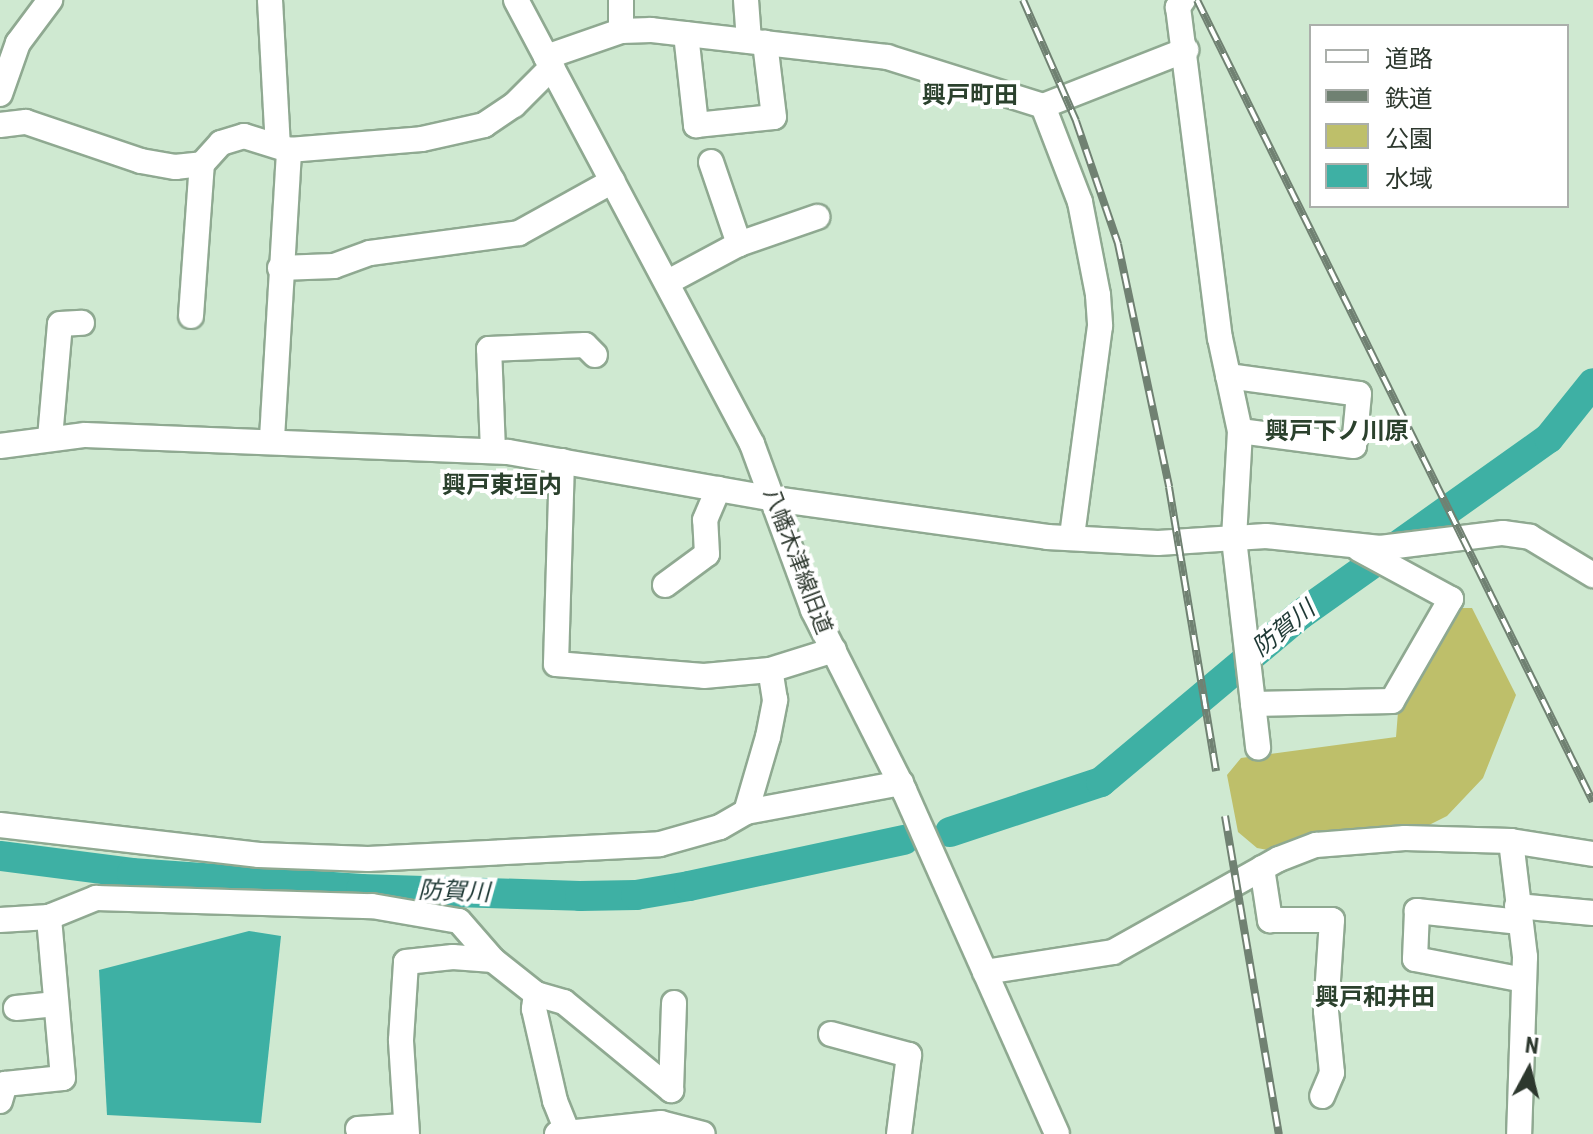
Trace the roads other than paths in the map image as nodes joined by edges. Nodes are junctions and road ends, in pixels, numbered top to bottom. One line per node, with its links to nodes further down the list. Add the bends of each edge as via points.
1 (50, 0): 12 (street, via 18,43)
2 (270, 0): 15 (street)
3 (516, 0): 11 (street, 八幡木津線旧道)
4 (621, 0): 7 (street)
5 (746, 0): 9 (street)
6 (1183, 0): 10 (street, via 1178,7)
7 (621, 31): 8 (street); 11 (street)
8 (686, 34): 9 (street); 9 (street, via 696,125 774,117)
9 (757, 42): 13 (street, via 887,57)
10 (1186, 50): 13 (street); 26 (street)
11 (549, 62): 15 (street, via 514,105 484,125 422,139); 18 (street, 八幡木津線旧道)
12 (0, 94)
13 (1043, 106): 35 (street, via 1080,202 1098,295 1100,326)
14 (0, 125): 17 (street, via 26,122 141,161 175,167)
15 (283, 148): 17 (street, via 244,136 221,143); 21 (street)
16 (711, 162): 20 (street)
17 (202, 164): 23 (street)
18 (613, 181): 21 (street, via 519,233 370,253 334,266); 22 (street, 八幡木津線旧道)
19 (817, 217): 20 (street)
20 (739, 244): 22 (street)
21 (280, 268): 29 (street)
22 (668, 282): 34 (street, 八幡木津線旧道, via 746,431)
23 (191, 316)
24 (82, 323): 28 (street, via 60,324)
25 (595, 355): 31 (street, via 585,345 489,349)
26 (1228, 376): 27 (street); 27 (street, via 1359,394 1354,446)
27 (1240, 431): 36 (street)
28 (50, 438): 29 (street); 30 (street)
29 (272, 438): 31 (street)
30 (0, 446)
31 (493, 451): 32 (street)
32 (562, 461): 33 (street); 41 (street, via 556,664 704,676)
33 (718, 489): 34 (street); 39 (street, via 705,520 707,554)
34 (774, 499): 35 (street); 40 (street, 八幡木津線旧道, via 802,582)
35 (1072, 537): 36 (street, via 1158,543)
36 (1234, 539): 37 (street, via 1266,536); 42 (street)
37 (1352, 545): 38 (street, via 1414,547 1503,533 1530,537); 42 (street, via 1451,599 1392,701)
38 (1591, 566)
39 (665, 585)
40 (834, 650): 41 (street); 44 (street, 八幡木津線旧道)
41 (770, 670): 45 (street, via 775,700 771,725)
42 (1253, 704): 43 (street)
43 (1258, 748)
44 (901, 783): 45 (street); 55 (street, 八幡木津線旧道)
45 (746, 812): 46 (street, via 720,827 660,844 368,859 259,855)
46 (0, 825)
47 (1511, 841): 48 (street); 49 (street, via 1405,838 1316,845); 51 (street)
48 (1589, 860)
49 (1262, 868): 55 (street, via 1113,952); 62 (street, via 1270,920 1332,920 1326,1011 1332,1073)
50 (1593, 913): 51 (street)
51 (1518, 914): 56 (street); 56 (street, via 1417,911 1415,959)
52 (49, 917): 53 (street); 54 (street, via 96,898 372,906 459,921); 59 (street)
53 (0, 920)
54 (493, 960): 57 (street); 65 (street, via 406,962 401,1040)
55 (985, 972): 69 (street, 八幡木津線旧道)
56 (1524, 980): 70 (street)
57 (536, 994): 58 (street, via 564,1002 671,1090); 66 (street, via 534,1009)
58 (674, 1003)
59 (56, 1004): 60 (street); 63 (street, via 63,1078 5,1084)
60 (16, 1008)
61 (831, 1034): 68 (street, via 909,1055)
62 (1322, 1096)
63 (0, 1101)
64 (358, 1129): 65 (street)
65 (406, 1130)
66 (562, 1132): 67 (street, via 661,1123)
67 (703, 1134)
68 (899, 1134)
69 (1057, 1134)
70 (1519, 1134)

